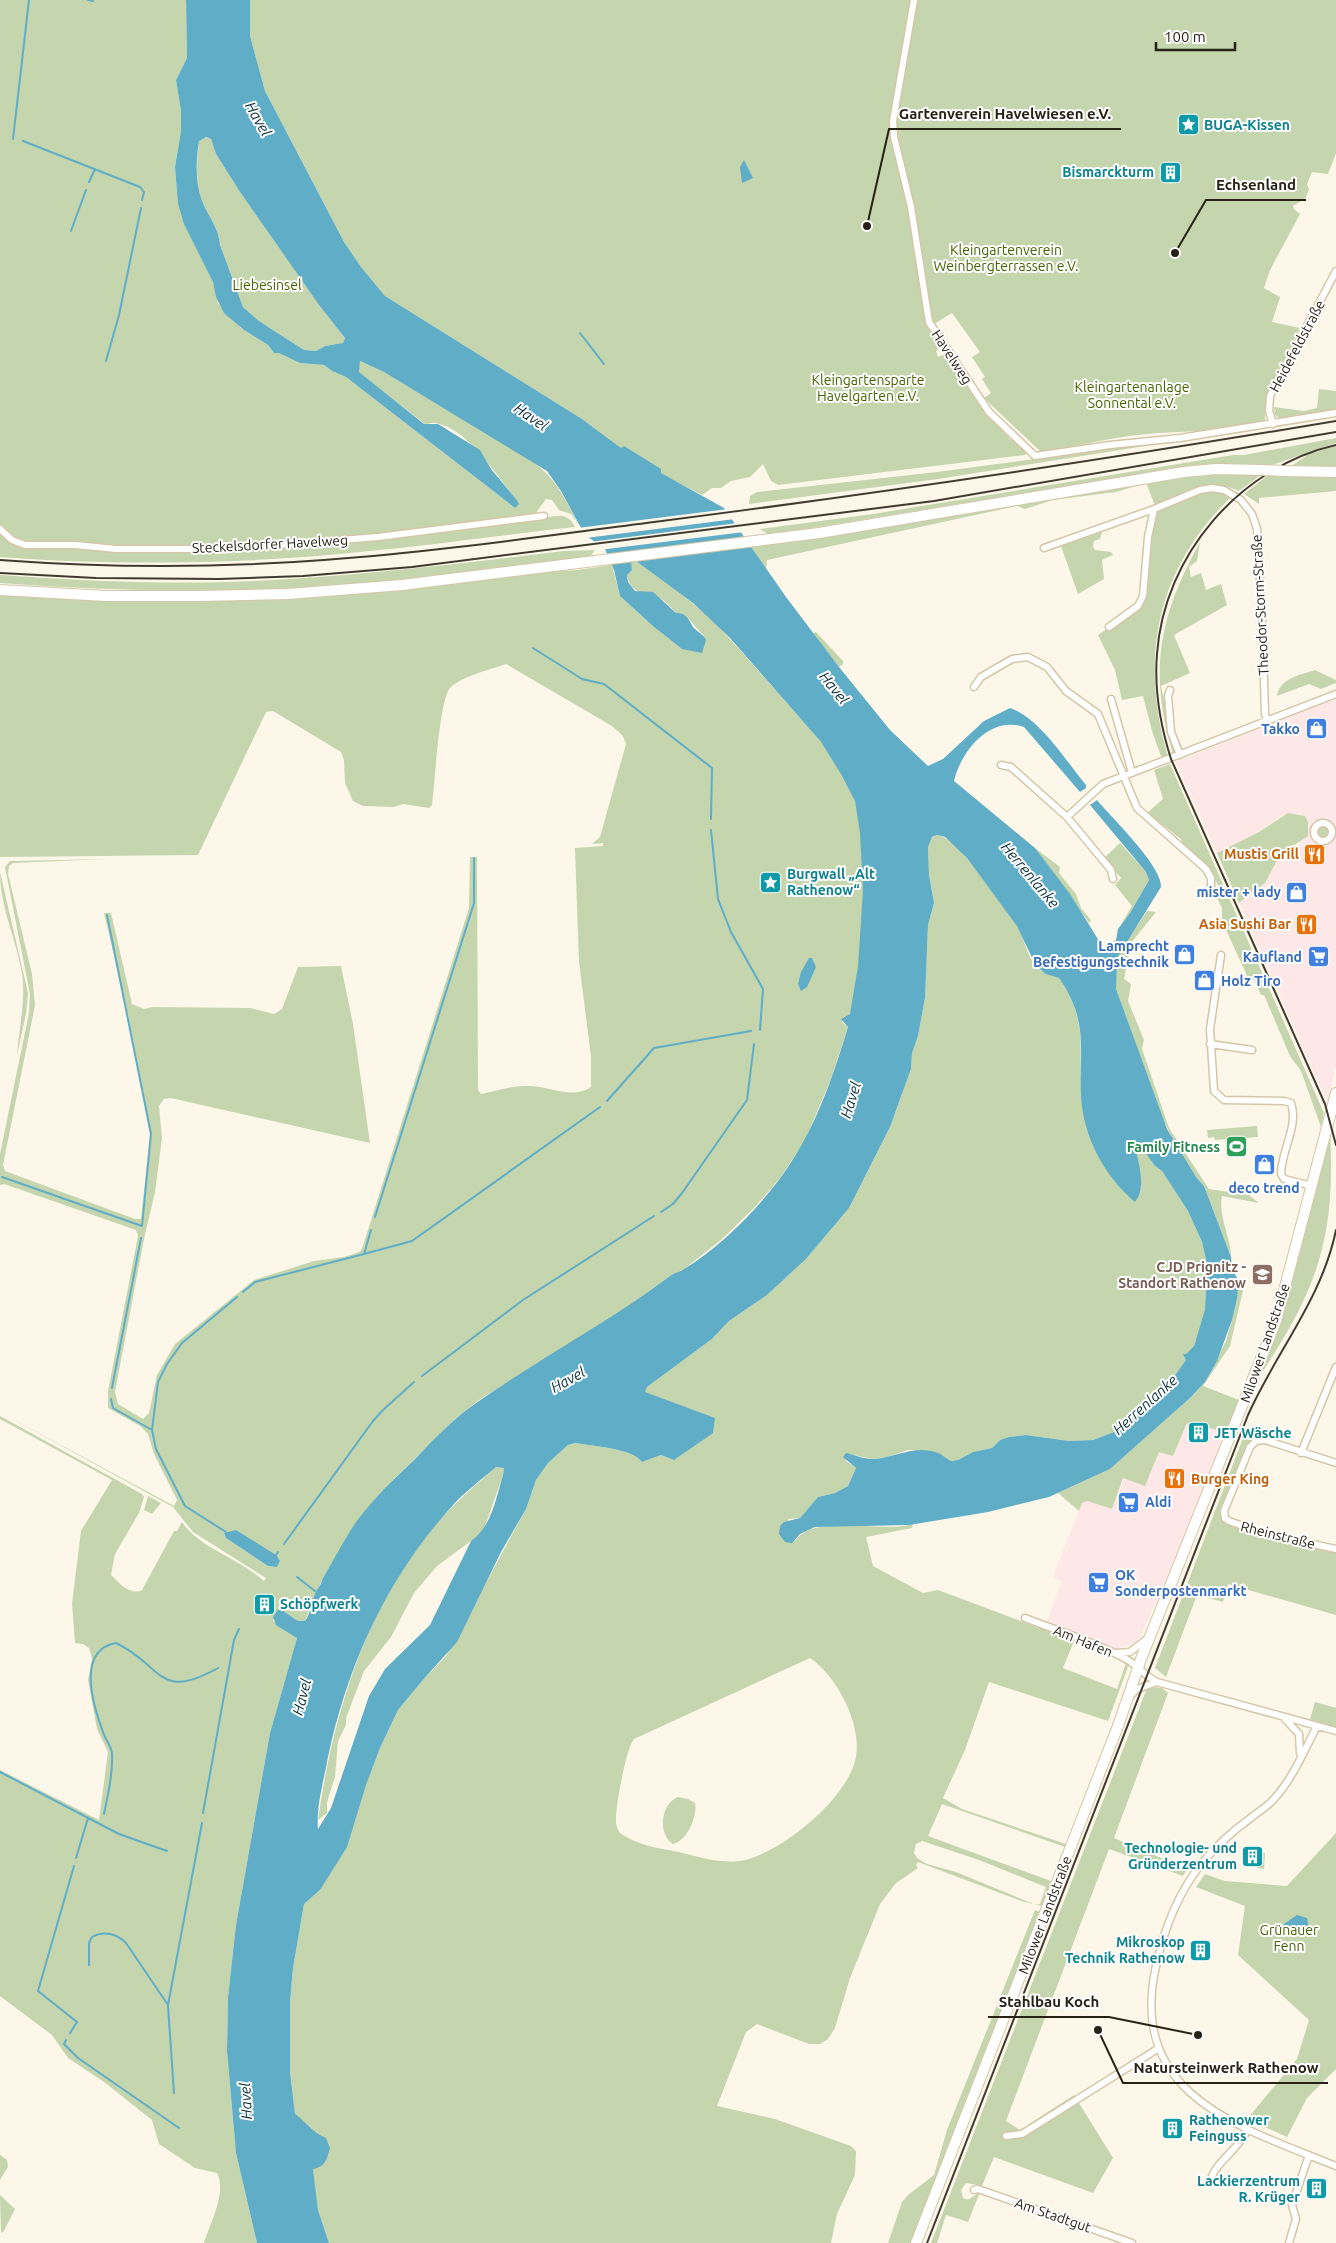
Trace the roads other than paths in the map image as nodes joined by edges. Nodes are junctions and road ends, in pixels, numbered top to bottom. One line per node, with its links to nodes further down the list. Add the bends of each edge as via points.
1 (914, 0): 4 (street, Havelweg, via 894,108 894,137 911,207 929,322 989,412 1035,456)
2 (1336, 271): 4 (street, Heidefeldstraße, via 1270,396 1269,411)
3 (1336, 413): 4 (street)
4 (1273, 424)
5 (1336, 472): 10 (main road, bridge, via 1216,469 1141,478 768,540 402,586 288,594 145,596)
6 (1154, 509): 9 (street); 11 (street, via 1143,596 1138,606); 16 (street, Theodor-Storm-Straße, via 1207,489 1224,490 1236,496 1252,514 1257,529)
7 (544, 516): 8 (street, Steckelsdorfer Havelweg, via 378,537 190,549 25,545 12,540)
8 (0, 529)
9 (1044, 548)
10 (0, 590)
11 (1109, 627)
12 (974, 687): 20 (street, via 981,677 1012,659 1028,658 1042,663 1066,691 1098,714)
13 (1170, 690): 17 (street, via 1171,732)
14 (1336, 694): 16 (street)
15 (1111, 699): 19 (street)
16 (1267, 721): 17 (street)
17 (1180, 755): 19 (street)
18 (1001, 765): 21 (street, via 1011,767)
19 (1132, 773): 20 (street)
20 (1124, 776): 21 (street, via 1098,787); 23 (street, via 1132,799 1142,814 1206,869 1211,878)
21 (1067, 817): 22 (street, via 1111,870)
22 (1113, 879)
23 (1211, 892)
24 (1221, 955): 25 (street)
25 (1210, 1044): 26 (street); 28 (street, via 1214,1091 1224,1100 1284,1100 1291,1103 1291,1128 1281,1174 1284,1180)
26 (1252, 1050)
27 (1336, 1093): 28 (main road, Milower Landstraße)
28 (1312, 1186): 34 (main road, Milower Landstraße, via 1276,1321)
29 (1336, 1367): 30 (street)
30 (1301, 1452): 31 (street); 32 (street, Rheinstraße, via 1264,1440 1256,1441 1250,1447 1224,1515 1229,1521 1259,1532)
31 (1336, 1463)
32 (1336, 1549)
33 (1025, 1618): 35 (street, Am Hafen)
34 (1151, 1635): 35 (street, Milower Landstraße, via 1130,1652); 36 (main road, Milower Landstraße)
35 (1114, 1653): 36 (street, Am Hafen)
36 (1138, 1668): 37 (street); 38 (main road, Milower Landstraße)
37 (1157, 1682): 38 (street, via 1137,1689); 39 (street)
38 (1128, 1698): 50 (main road, Milower Landstraße)
39 (1281, 1716): 40 (street); 42 (street, via 1300,1734 1302,1745)
40 (1317, 1726): 41 (street); 42 (street)
41 (1336, 1731)
42 (1297, 1764): 43 (street, via 1272,1801 1208,1856 1176,1906 1160,1950 1152,1989 1152,2027)
43 (1159, 2048): 44 (street, via 1190,2094); 45 (street, via 1022,2134)
44 (1247, 2130): 46 (street); 48 (street)
45 (1006, 2136)
46 (1309, 2155): 47 (street); 52 (street, via 1292,2205 1296,2220)
47 (1336, 2166)
48 (1210, 2182)
49 (974, 2190): 51 (street, Am Stadtgut)
50 (916, 2243)
51 (1132, 2243)
52 (1289, 2243)

